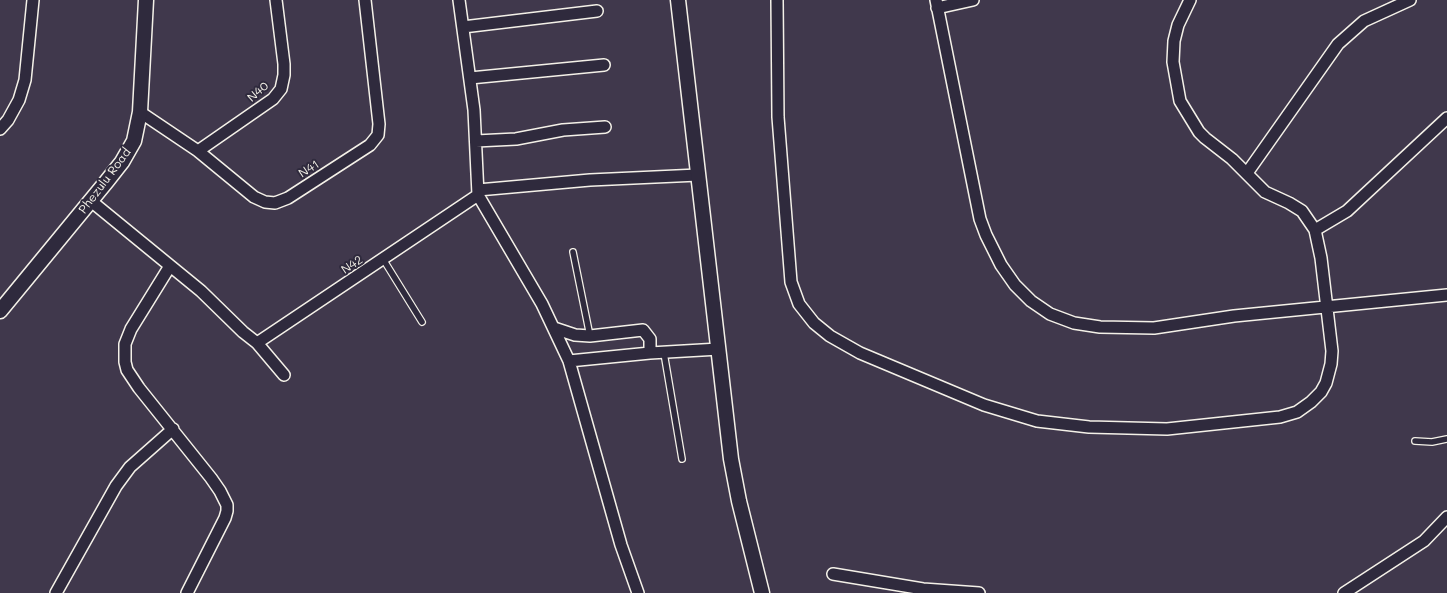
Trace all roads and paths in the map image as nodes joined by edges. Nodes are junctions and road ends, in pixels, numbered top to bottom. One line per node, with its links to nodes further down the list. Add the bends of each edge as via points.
1 (33, 0): 19 (street, via 25,80 19,100)
2 (146, 0): 16 (street, Phezulu Road)
3 (276, 0): 21 (street, N40, via 284,69 280,89 273,99)
4 (365, 0): 21 (street, N41, via 379,124 378,135 370,145 288,198 275,203 254,197)
5 (459, 0): 13 (street)
6 (678, 0): 23 (street)
7 (777, 0): 31 (street, via 778,117 791,282 799,304 814,323 830,336 860,353 984,405 1038,421 1089,427 1167,429 1280,417 1297,412 1311,402 1326,383 1331,364)
8 (973, 0): 11 (street)
9 (1190, 0): 22 (street, via 1178,25 1174,41 1173,62 1180,101 1205,138)
10 (1410, 0): 22 (street, via 1364,21 1338,44)
11 (936, 4): 31 (street, via 980,219 1001,265 1015,285 1031,300 1050,314 1074,323 1100,327 1154,328 1234,316)
12 (597, 11): 13 (street)
13 (463, 27): 15 (street)
14 (604, 65): 15 (street)
15 (470, 78): 20 (street)
16 (140, 112): 21 (street, N41); 25 (street, Phezulu Road, via 134,141 122,162)
17 (1447, 118): 26 (street, via 1347,210)
18 (605, 127): 20 (street, via 563,130 516,139)
19 (0, 129)
20 (476, 141): 24 (street)
21 (198, 151)
22 (1247, 173): 26 (street, via 1265,192 1302,211)
23 (698, 175): 24 (street, via 590,180); 37 (street)
24 (478, 193): 28 (street, N42); 34 (street)
25 (91, 201): 29 (street); 32 (street, Phezulu Road)
26 (1315, 230): 31 (street)
27 (573, 252): 35 (lane)
28 (383, 260): 33 (lane); 36 (street, N42)
29 (170, 266): 36 (street); 42 (street, via 131,329 125,344 125,362 127,370 139,388)
30 (1447, 294): 31 (street)
31 (1327, 307)
32 (0, 311)
33 (422, 322)
34 (554, 328): 35 (street, via 575,335); 40 (street)
35 (590, 336): 38 (street, via 643,330 650,339)
36 (257, 342): 41 (street)
37 (719, 349): 39 (street); 52 (street, via 731,459)
38 (650, 353): 39 (street); 40 (street)
39 (664, 353): 45 (lane)
40 (569, 361): 51 (street, via 621,545)
41 (284, 375)
42 (173, 429): 49 (street, via 130,467 116,486); 50 (street, via 220,491 227,511)
43 (1447, 440): 44 (lane)
44 (1415, 441)
45 (682, 459)
46 (1447, 517): 54 (street, via 1411,551)
47 (833, 574): 48 (street)
48 (922, 591): 53 (street)
49 (56, 593)
50 (187, 593)
51 (638, 593)
52 (762, 593)
53 (979, 593)
54 (1344, 593)

